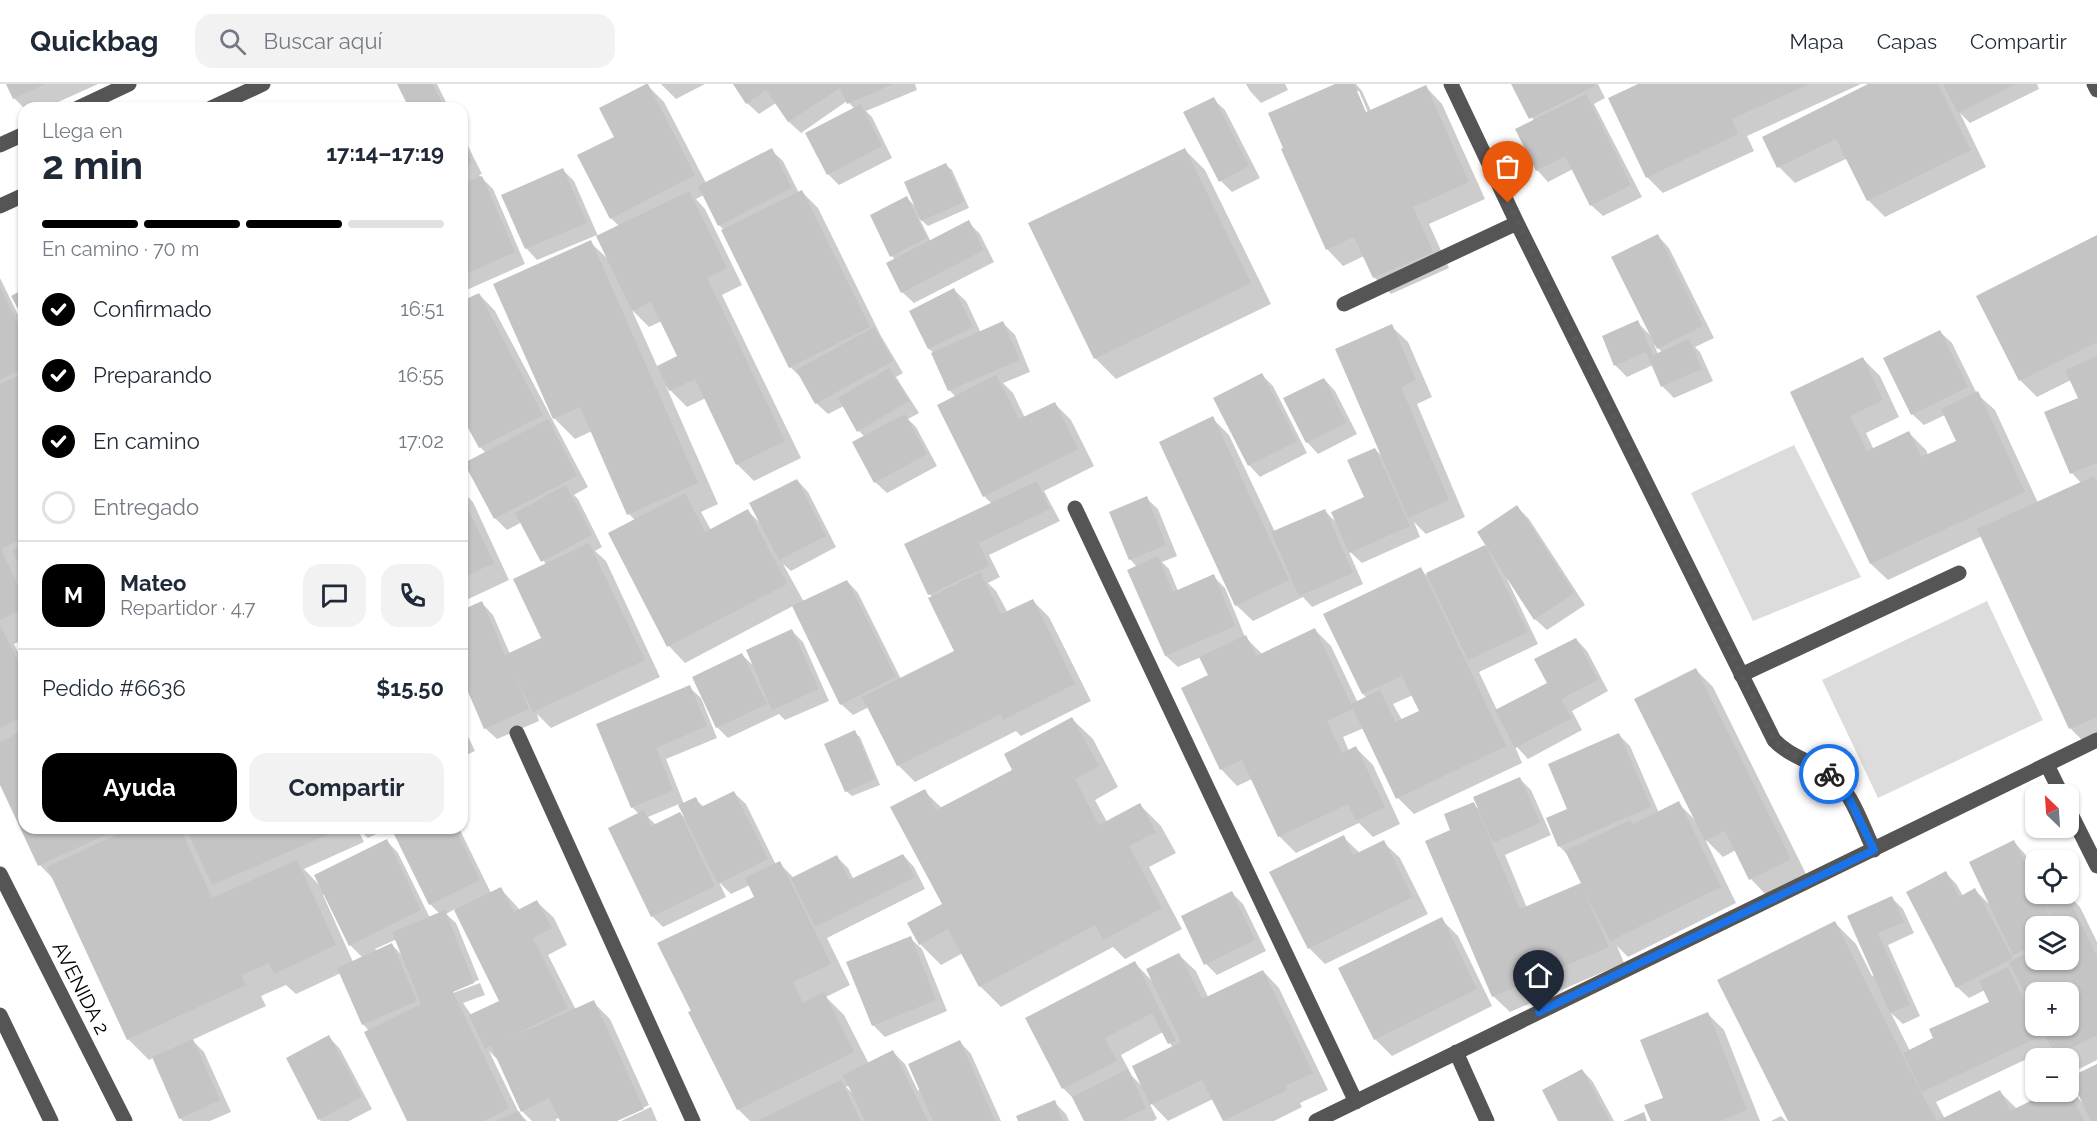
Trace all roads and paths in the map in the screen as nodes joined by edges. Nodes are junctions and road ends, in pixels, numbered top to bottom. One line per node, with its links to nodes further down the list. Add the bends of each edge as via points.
1 (129, 84): 6 (street)
2 (263, 84): 7 (street)
3 (1451, 84): 12 (street)
4 (2094, 84): 5 (street)
5 (2097, 90)
6 (91, 102)
7 (224, 102)
8 (18, 137): 9 (street)
9 (0, 145)
10 (18, 198): 11 (street)
11 (0, 206)
12 (1517, 223): 13 (street); 16 (street)
13 (1344, 304)
14 (1075, 508): 27 (street)
15 (1959, 573): 16 (street)
16 (1741, 675): 22 (street, via 1774,740 1783,750 1832,776 1846,792)
17 (517, 734): 30 (street)
18 (2097, 740): 19 (street)
19 (2047, 765): 20 (street); 22 (street)
20 (2056, 784)
21 (2079, 830): 23 (street)
22 (1874, 850): 26 (street)
23 (2097, 866)
24 (0, 874): 29 (street, AVENIDA 2)
25 (0, 1016): 28 (street)
26 (1456, 1052): 27 (street); 32 (street)
27 (1356, 1102): 31 (street)
28 (51, 1121)
29 (125, 1121)
30 (693, 1121)
31 (1316, 1121)
32 (1487, 1121)

